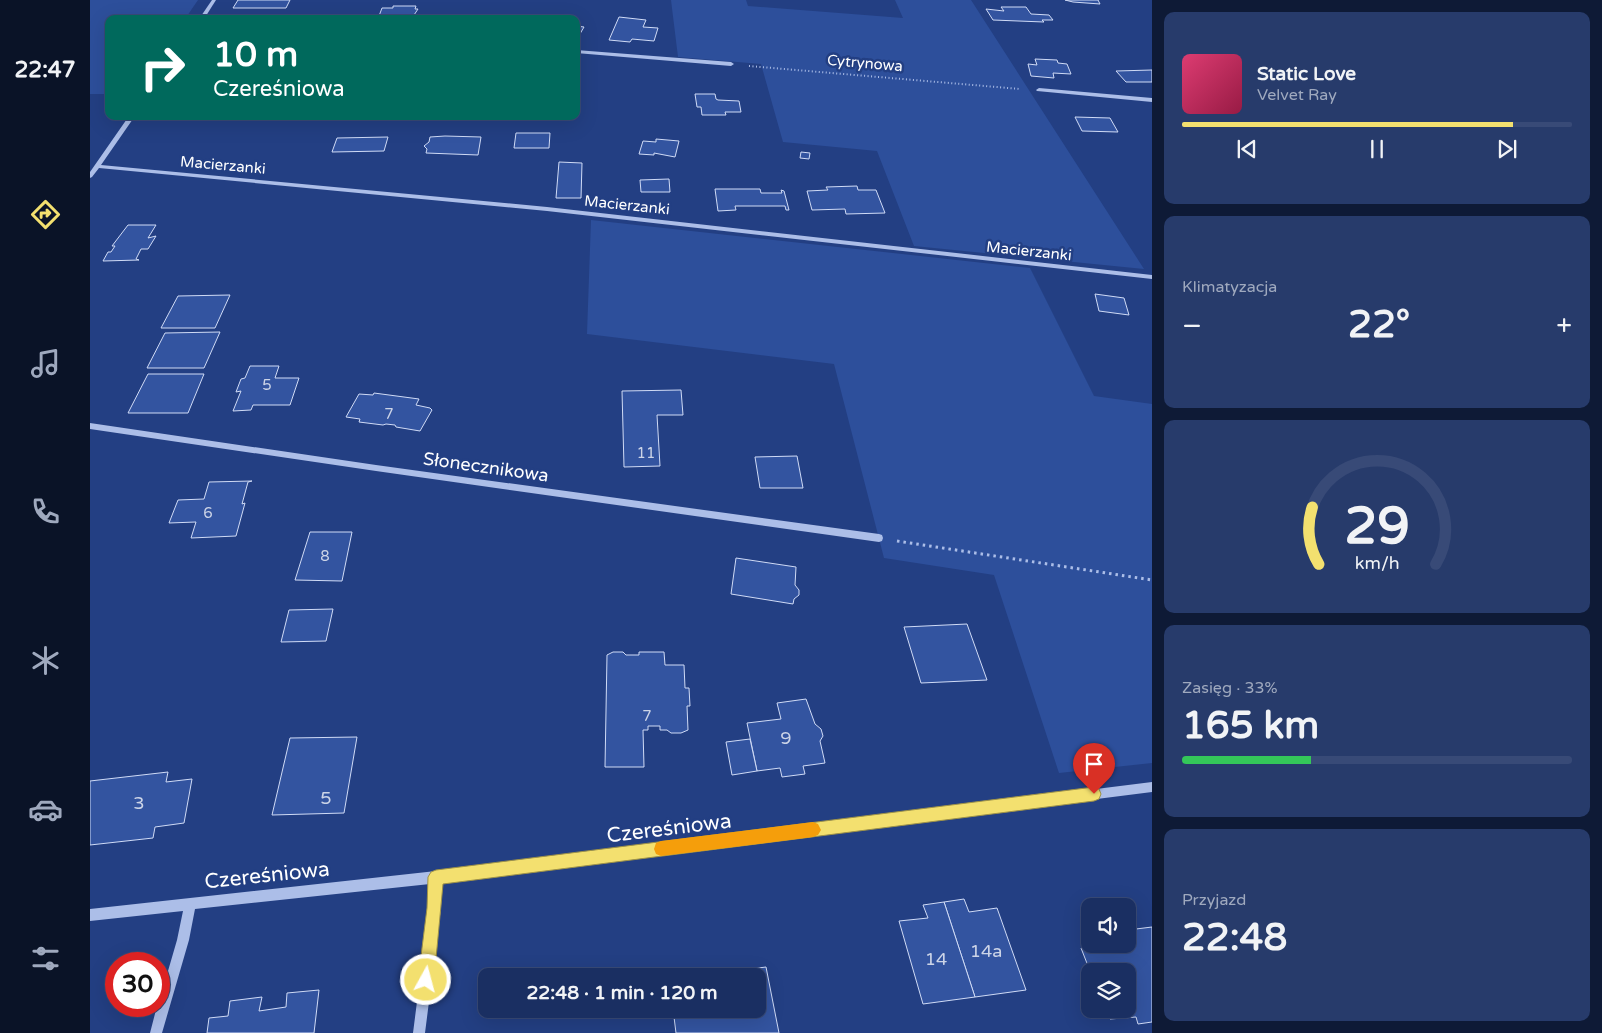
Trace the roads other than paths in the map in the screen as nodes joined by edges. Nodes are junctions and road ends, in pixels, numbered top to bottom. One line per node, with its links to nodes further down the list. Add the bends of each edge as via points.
1 (214, 0): 2 (street)
2 (203, 15)
3 (580, 52): 4 (street)
4 (731, 64)
5 (1039, 90): 6 (street)
6 (1152, 100)
7 (129, 120): 8 (street)
8 (98, 166): 9 (street); 10 (street, Macierzanki, via 547,209)
9 (90, 176)
10 (1152, 277)
11 (90, 426): 12 (street, Słonecznikowa)
12 (879, 538)
13 (1152, 787): 14 (street, Czereśniowa)
14 (436, 877): 15 (street, Czereśniowa); 18 (street)
15 (190, 903): 16 (street, Czereśniowa); 17 (street, Czereśniowa, via 183,940)
16 (90, 916)
17 (156, 1033)
18 (419, 1033)

